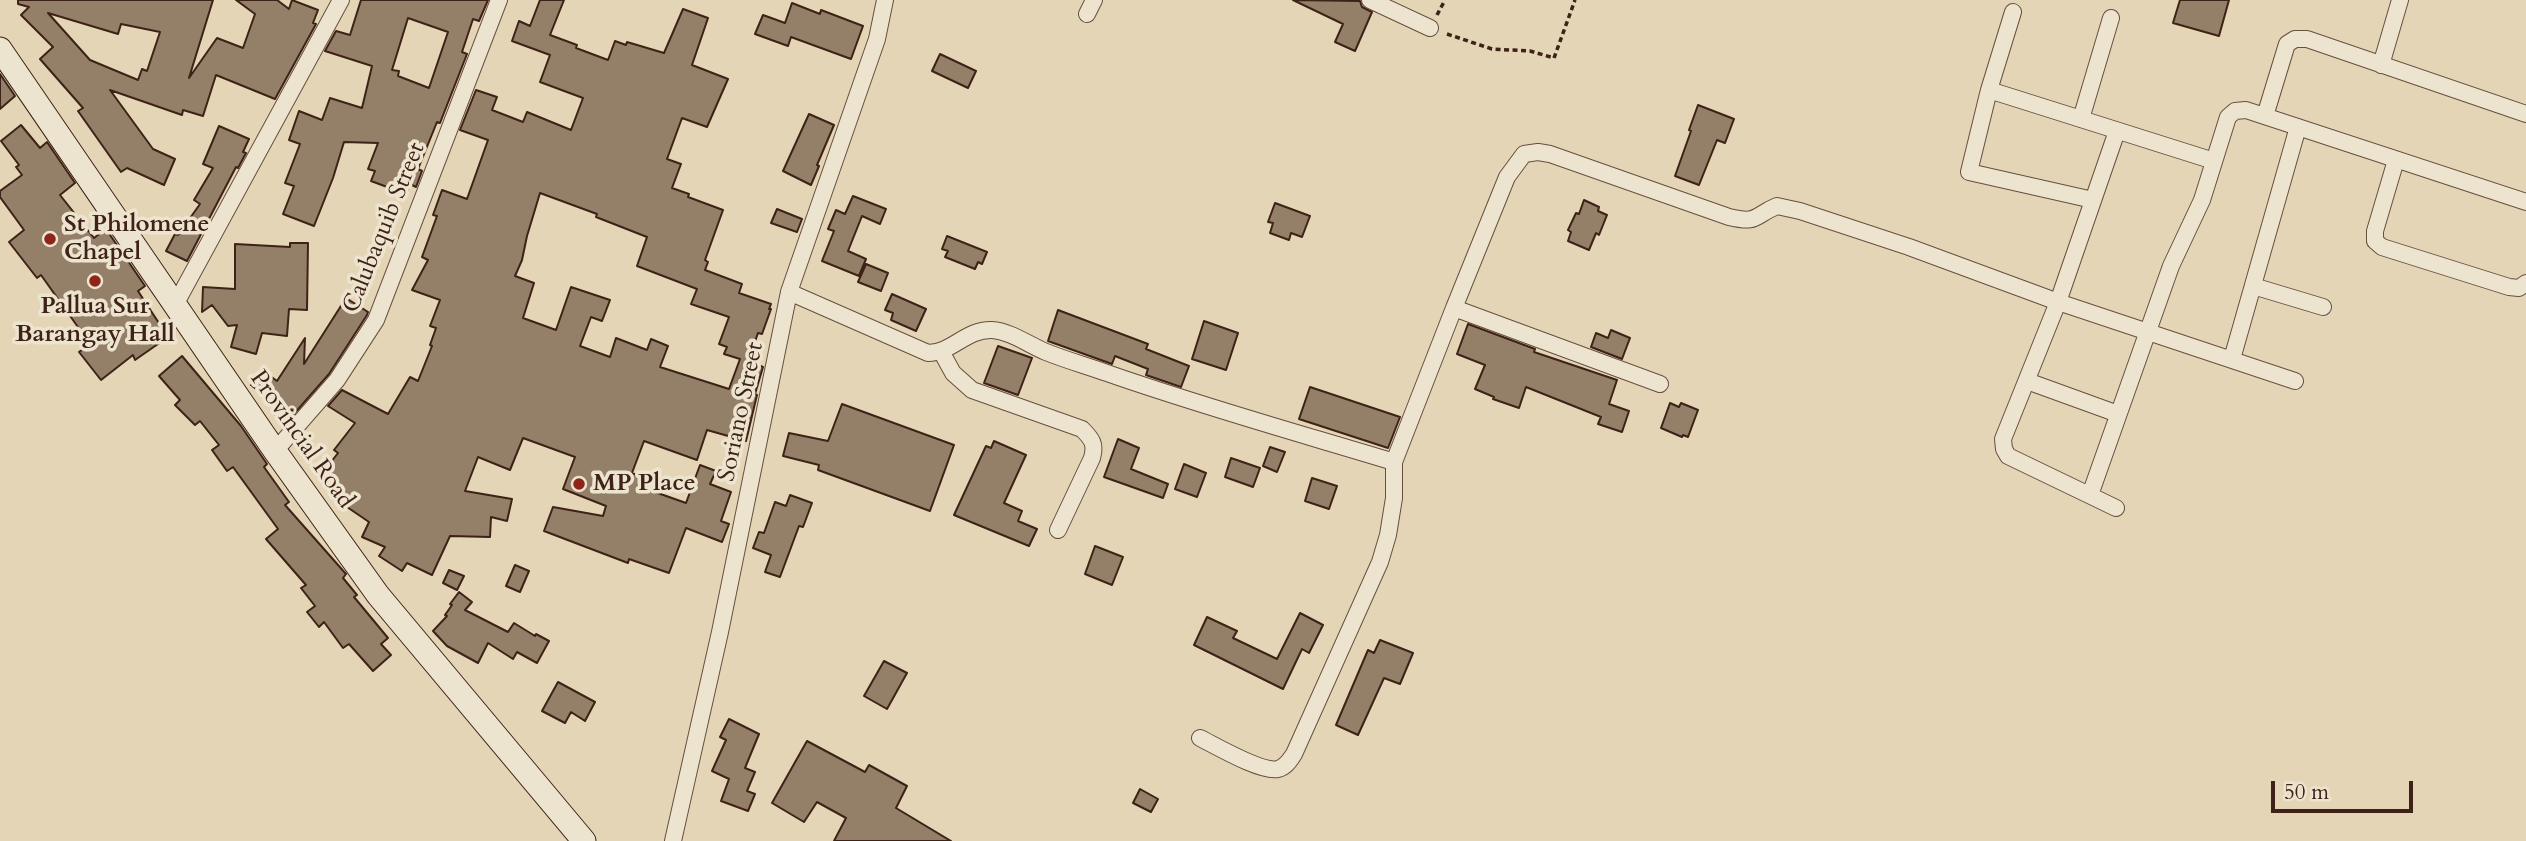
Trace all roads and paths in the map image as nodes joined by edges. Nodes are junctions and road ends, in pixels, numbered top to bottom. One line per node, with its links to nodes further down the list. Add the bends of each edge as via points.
1 (341, 0): 26 (street)
2 (499, 0): 36 (street, Calubaquib Street, via 376,320 337,380)
3 (885, 0): 24 (street, Soriano Street, via 877,39)
4 (1370, 0): 9 (street)
5 (1575, 0): 9 (path, via 1554,58 1492,49)
6 (2400, 0): 11 (street)
7 (2013, 12): 12 (street)
8 (2111, 18): 15 (street)
9 (1430, 28)
10 (0, 49): 26 (main road, Provincial Road)
11 (2381, 65): 13 (street); 14 (street, via 2295,39 2287,44)
12 (1989, 90): 15 (street); 20 (street, via 1969,172)
13 (2526, 114)
14 (2265, 116): 16 (street); 19 (street, via 2246,110 2228,117)
15 (2081, 119): 17 (street)
16 (2298, 127): 18 (street); 23 (street)
17 (2117, 131): 19 (street); 20 (street)
18 (2396, 160): 21 (street); 22 (street, via 2375,241 2509,287)
19 (2214, 161): 29 (street, via 2203,200)
20 (2093, 200): 25 (street)
21 (2526, 202)
22 (2526, 283)
23 (2253, 286): 27 (street); 31 (street)
24 (789, 292): 30 (street, via 911,347); 43 (street, Soriano Street)
25 (2058, 302): 28 (street, via 1800,211 1777,206 1749,221 1730,218 1538,152 1524,154 1507,177); 29 (street); 32 (street)
26 (175, 305): 36 (main road, Provincial Road)
27 (2323, 307)
28 (1454, 308): 34 (street); 37 (street)
29 (2147, 331): 31 (street); 35 (street)
30 (942, 353): 37 (street, via 978,331 1006,333 1048,353 1157,391); 40 (street, via 960,382 972,390 1082,429 1092,439 1092,458)
31 (2232, 359): 33 (street)
32 (2027, 381): 35 (street); 38 (street, via 2003,439 2004,449 2008,456)
33 (2295, 381)
34 (1660, 384)
35 (2118, 414): 38 (street)
36 (275, 452): 42 (main road, Provincial Road, via 378,595)
37 (1394, 462): 41 (street, via 1394,498 1380,562 1286,766 1264,769)
38 (2090, 495): 39 (street)
39 (2116, 508)
40 (1058, 530)
41 (1200, 738)
42 (584, 841)
43 (673, 841)

